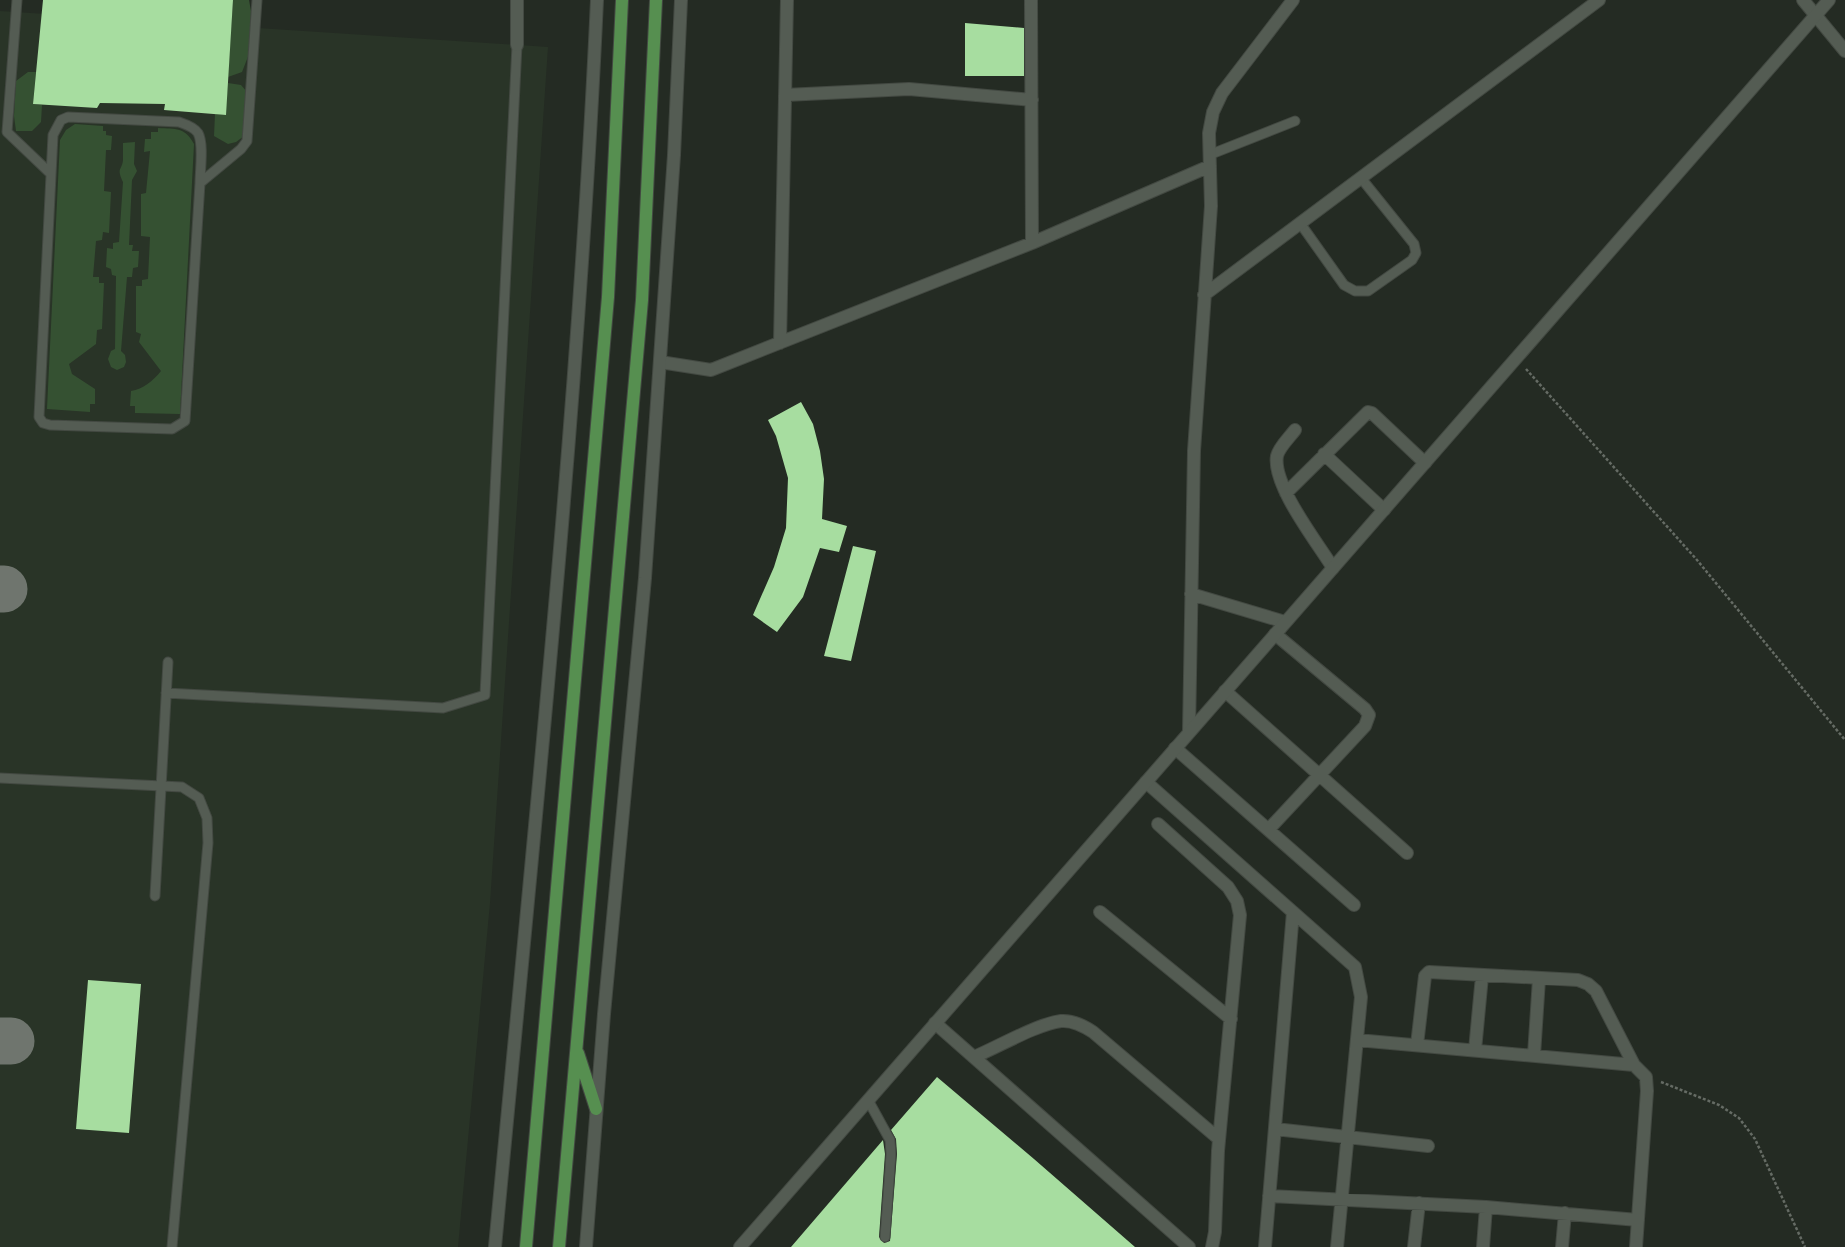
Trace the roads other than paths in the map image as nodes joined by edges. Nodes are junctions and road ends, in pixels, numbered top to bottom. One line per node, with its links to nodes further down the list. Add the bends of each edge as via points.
1 (18, 0): 21 (lane, via 7,132)
2 (257, 0): 23 (lane, via 247,141)
3 (517, 0): 15 (street)
4 (596, 0): 79 (street, via 592,115 572,408)
5 (622, 0): 80 (highway, via 608,297)
6 (656, 0): 60 (highway, via 642,300)
7 (681, 0): 28 (street)
8 (787, 0): 17 (street)
9 (1031, 0): 18 (street)
10 (1293, 0): 20 (street, via 1222,93 1213,112 1209,133)
11 (1599, 0): 22 (street)
12 (1803, 0): 14 (street)
13 (1829, 0): 14 (street)
14 (1816, 15): 16 (street); 31 (street)
15 (517, 45): 40 (lane, via 485,695 443,708)
16 (1845, 51)
17 (785, 95): 18 (street, via 909,89); 27 (street)
18 (1032, 100): 25 (street)
19 (1295, 121): 20 (lane)
20 (1209, 160): 25 (street); 26 (street, via 1211,206)
21 (51, 174): 23 (lane, via 53,135 61,120 68,117 179,122 191,126 198,133); 23 (lane, via 39,417 43,423 50,425 172,429 185,421)
22 (1360, 178): 24 (street); 24 (lane, via 1414,244 1416,252 1412,260 1368,291 1355,291 1344,285)
23 (200, 183)
24 (1300, 223): 26 (street)
25 (1032, 243): 27 (street)
26 (1204, 295): 35 (street, via 1194,451)
27 (780, 343): 28 (street, via 711,370)
28 (660, 362): 66 (street, via 645,578)
29 (1295, 430): 32 (street, via 1278,454 1277,473)
30 (1324, 454): 31 (street, via 1365,413 1370,412); 32 (street); 33 (street)
31 (1425, 463): 33 (street)
32 (1286, 493): 34 (street)
33 (1384, 510): 34 (street)
34 (1333, 568): 36 (street)
35 (1191, 594): 36 (street); 41 (street)
36 (1285, 622): 37 (street)
37 (1275, 634): 39 (street); 43 (street, via 1369,715 1366,726)
38 (168, 662): 40 (lane)
39 (1225, 691): 41 (street); 43 (street)
40 (166, 693): 46 (lane)
41 (1189, 732): 42 (street)
42 (1175, 748): 45 (street); 48 (street)
43 (1319, 775): 48 (street); 49 (street)
44 (0, 778): 46 (lane)
45 (1146, 782): 53 (street); 57 (street)
46 (161, 785): 50 (lane); 78 (lane, via 182,787 200,798 207,818 208,842)
47 (1158, 824): 56 (street, via 1228,887 1237,901 1240,915)
48 (1269, 829): 51 (street)
49 (1407, 853)
50 (155, 896)
51 (1354, 905)
52 (1100, 912): 56 (street)
53 (1293, 912): 58 (street, via 1355,968 1361,997); 67 (street)
54 (1482, 976): 55 (street); 59 (street, via 1427,973); 61 (street)
55 (1539, 979): 62 (street); 64 (street, via 1578,980 1596,991)
56 (1231, 1019): 69 (street)
57 (935, 1023): 63 (street); 65 (street)
58 (1357, 1040): 59 (street); 68 (street)
59 (1417, 1045): 61 (street)
60 (576, 1048): 66 (highway); 81 (highway)
61 (1475, 1050): 62 (street)
62 (1534, 1055): 64 (street)
63 (974, 1057): 69 (street, via 1045,1026 1062,1021 1079,1023 1093,1032); 84 (street)
64 (1634, 1065): 76 (street, via 1646,1076 1647,1091)
65 (868, 1100): 77 (lane, via 890,1140); 83 (street)
66 (596, 1109): 82 (street)
67 (1275, 1129): 68 (street); 71 (street)
68 (1348, 1138): 70 (street); 72 (street)
69 (1219, 1140): 85 (street, via 1215,1232)
70 (1428, 1146)
71 (1270, 1196): 72 (street); 86 (street)
72 (1342, 1200): 73 (street); 87 (street)
73 (1419, 1203): 74 (street); 88 (street)
74 (1486, 1207): 75 (street); 89 (street)
75 (1565, 1214): 76 (street); 90 (street)
76 (1638, 1220): 91 (street)
77 (885, 1237)
78 (172, 1247)
79 (495, 1247)
80 (526, 1247)
81 (559, 1247)
82 (586, 1247)
83 (740, 1247)
84 (1189, 1247)
85 (1212, 1247)
86 (1265, 1247)
87 (1337, 1247)
88 (1414, 1247)
89 (1483, 1247)
90 (1562, 1247)
91 (1636, 1247)

